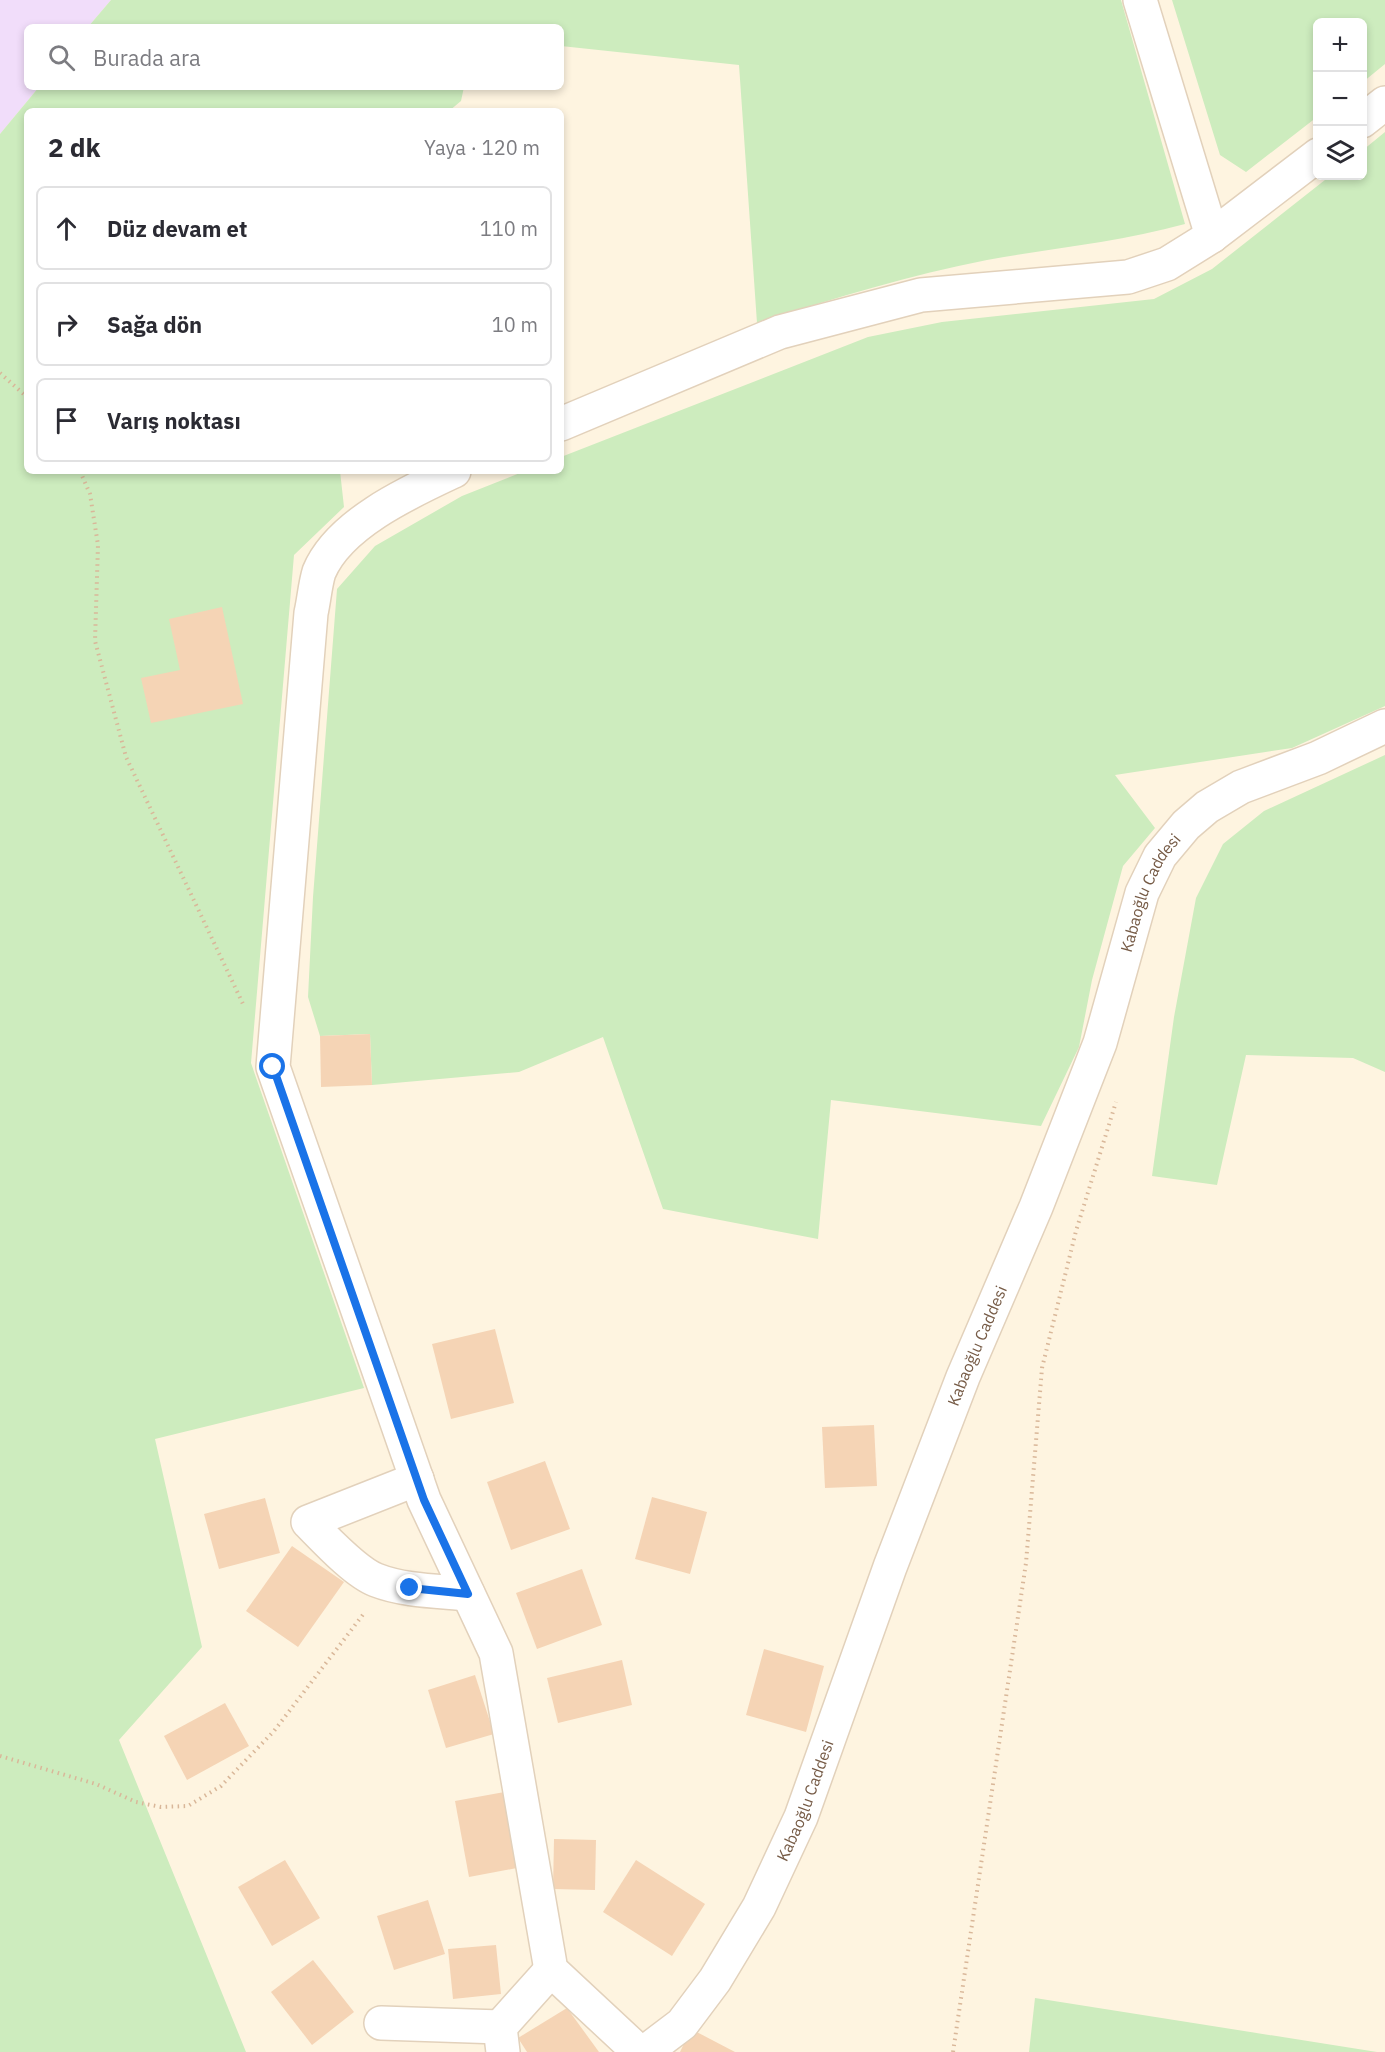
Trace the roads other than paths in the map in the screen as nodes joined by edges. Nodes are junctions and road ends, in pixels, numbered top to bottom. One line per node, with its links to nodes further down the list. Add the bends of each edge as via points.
1 (1140, 0): 5 (street)
2 (1385, 103): 3 (street)
3 (1367, 117)
4 (1313, 158): 5 (street)
5 (1212, 236): 6 (street, via 1167,264 1128,277 921,296 780,332)
6 (564, 423)
7 (447, 474): 9 (street, via 408,492 349,534 330,554 319,574 311,613 273,1067)
8 (1385, 726): 15 (street, Kabaoğlu Caddesi, via 1241,788 1207,807 1160,856 1142,892 1100,1043 1036,1207 963,1377 801,1817 759,1907 715,1980 682,2024)
9 (417, 1479): 10 (street); 10 (street, via 308,1522 373,1579)
10 (468, 1594): 11 (street, via 496,1653)
11 (551, 1970): 13 (street); 14 (street)
12 (381, 2023): 13 (street)
13 (502, 2039)
14 (639, 2052)
15 (645, 2052)

